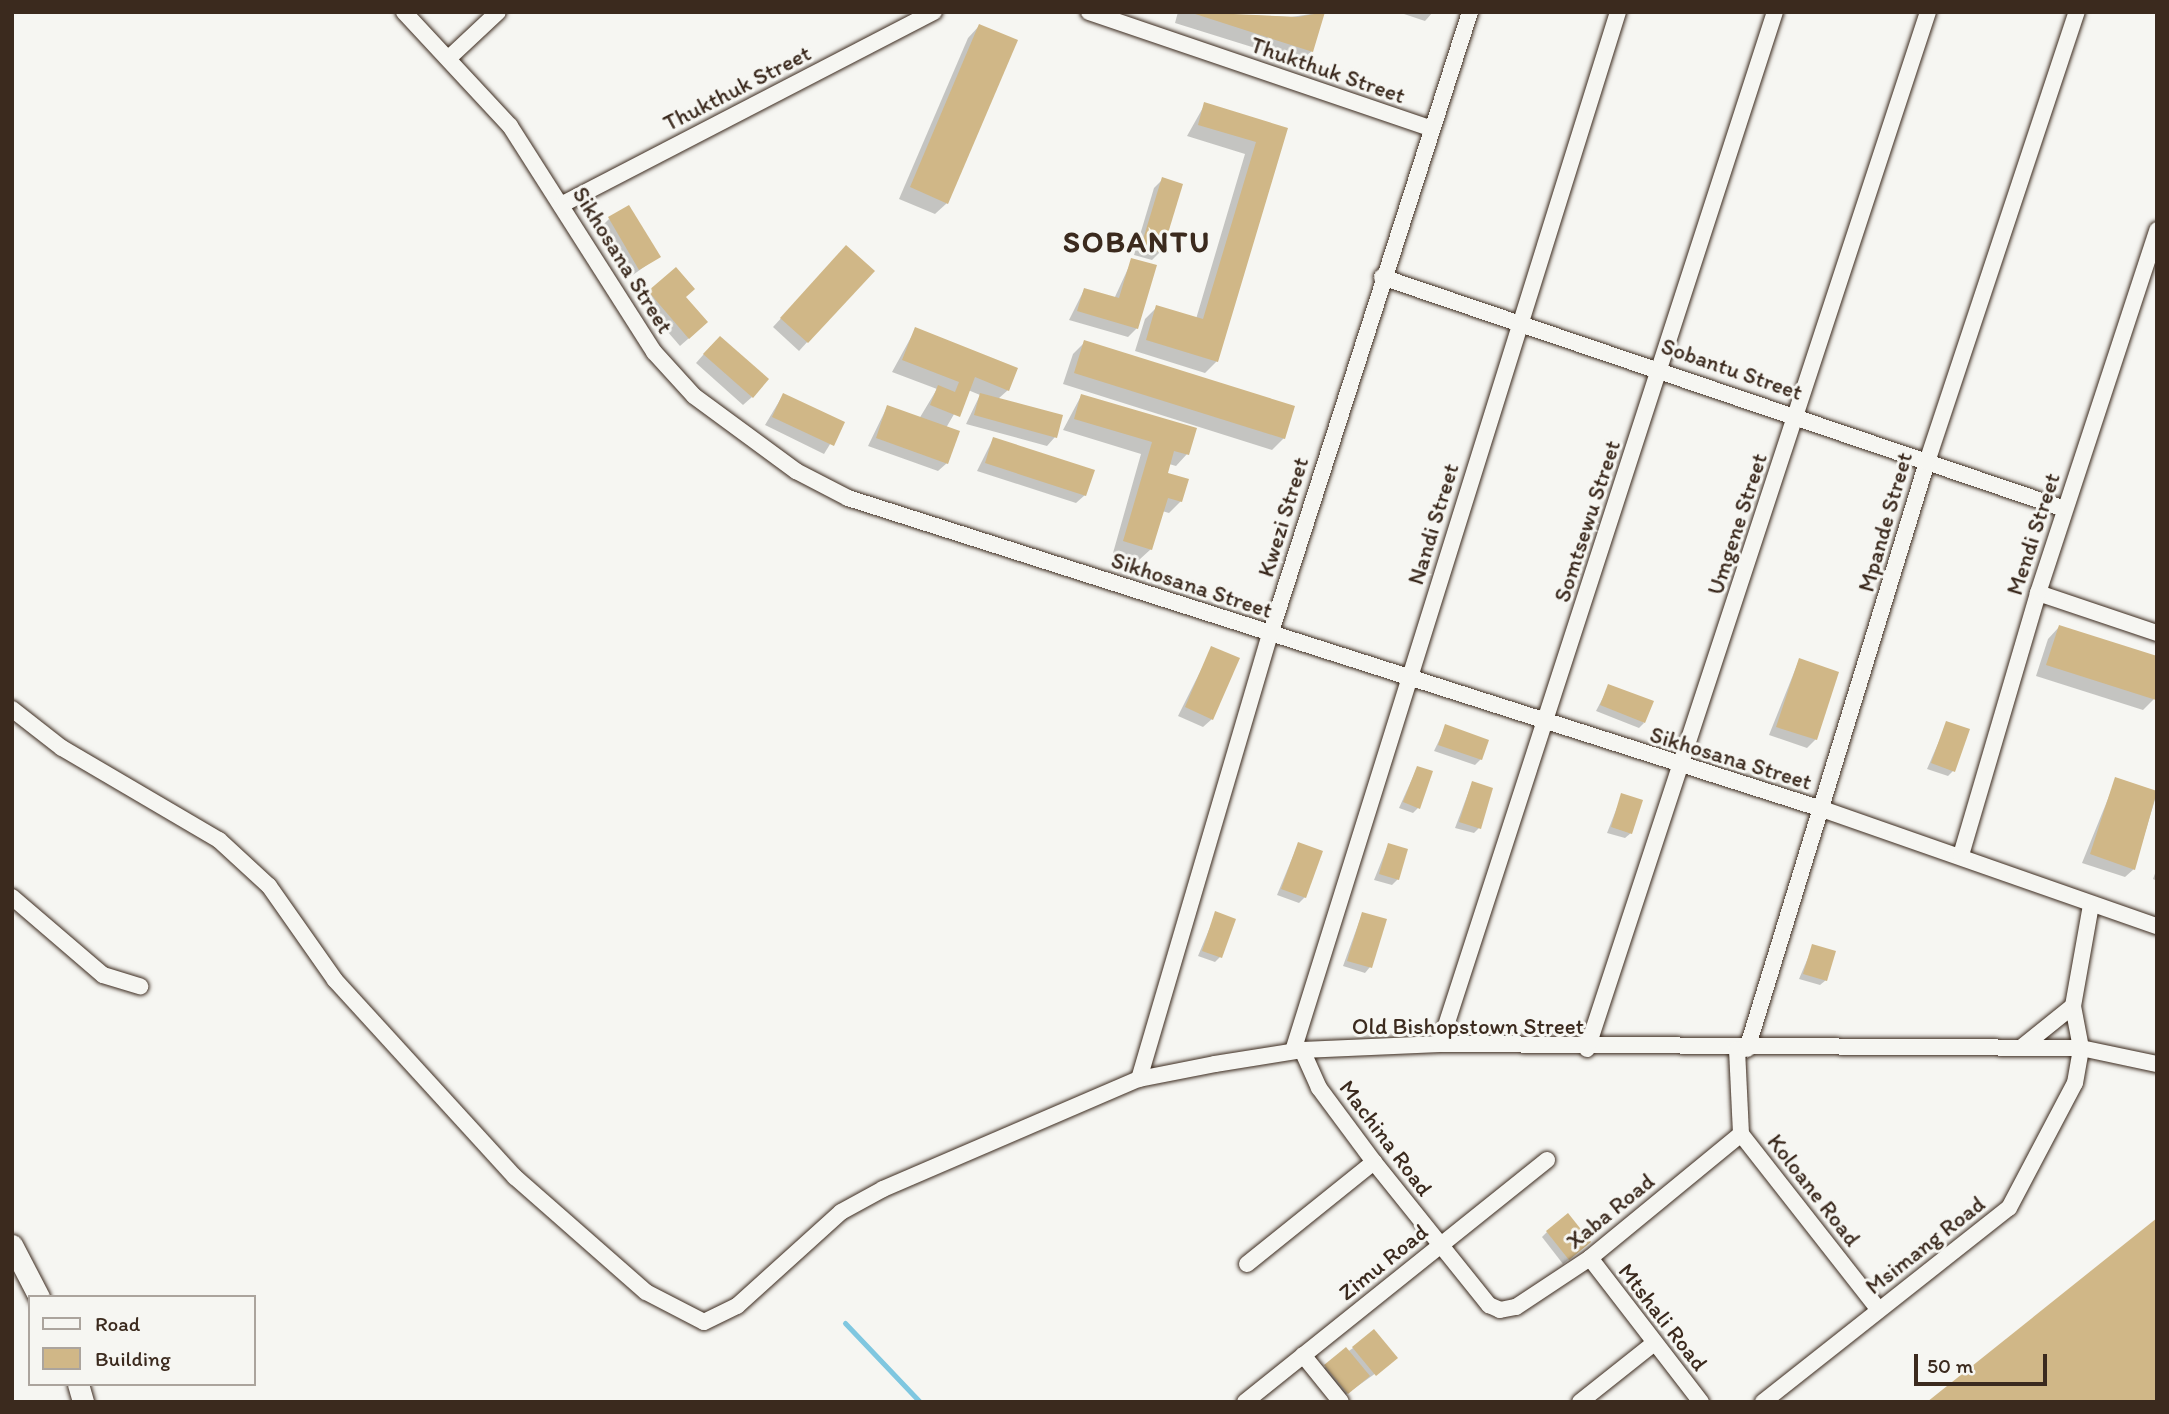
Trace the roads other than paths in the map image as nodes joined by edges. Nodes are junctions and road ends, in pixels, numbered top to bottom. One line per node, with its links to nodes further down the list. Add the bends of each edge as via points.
1 (404, 12): 10 (street, Sikhosana Street)
2 (498, 12): 10 (street)
3 (934, 12): 12 (street, Thukthuk Street)
4 (1089, 12): 11 (street, Thukthuk Street)
5 (1470, 12): 11 (street, Kwezi Street)
6 (1618, 12): 15 (street, Nandi Street)
7 (1775, 12): 16 (street, Somtsewu Street)
8 (1928, 12): 17 (street, Umgene Street)
9 (2077, 12): 18 (street, Mpande Street)
10 (451, 56): 12 (street, Sikhosana Street, via 510,126)
11 (1432, 129): 14 (street, Kwezi Street)
12 (561, 205): 22 (street, Sikhosana Street, via 654,352 694,396 796,471 848,498)
13 (2157, 230): 19 (street, Mendi Street)
14 (1382, 276): 15 (street, Sobantu Street); 22 (street, Kwezi Street)
15 (1520, 323): 16 (street, Sobantu Street); 23 (street, Nandi Street)
16 (1661, 369): 17 (street, Sobantu Street); 25 (street, Somtsewu Street)
17 (1797, 415): 18 (street, Sobantu Street); 26 (street, Umgene Street)
18 (1927, 462): 19 (street, Sobantu Street); 27 (street, Mpande Street)
19 (2065, 509): 20 (street, Mendi Street)
20 (2038, 593): 21 (street); 28 (street, Mendi Street)
21 (2157, 632)
22 (1270, 635): 23 (street, Sikhosana Street); 41 (street, Kwezi Street)
23 (1408, 679): 25 (street, Sikhosana Street); 39 (street, Nandi Street)
24 (12, 709): 41 (street, Old Bishopstown Street, via 62,748 180,813 243,862 392,1045 515,1177 646,1292 704,1322 737,1306 816,1233 883,1189)
25 (1543, 724): 26 (street, Sikhosana Street); 34 (street, Somtsewu Street)
26 (1682, 767): 27 (street, Sikhosana Street); 37 (street, Umgene Street)
27 (1825, 810): 28 (street, Sikhosana Street); 38 (street, Mpande Street)
28 (1961, 855): 30 (street, Sikhosana Street)
29 (12, 897): 32 (street, via 103,975)
30 (2091, 905): 31 (street, Sikhosana Street); 33 (street)
31 (2157, 926)
32 (140, 986)
33 (2073, 1006): 35 (street); 36 (street)
34 (1440, 1044): 37 (street, Old Bishopstown Street); 39 (street, Old Bishopstown Street)
35 (2022, 1046): 36 (street, Old Bishopstown Street); 38 (street, Old Bishopstown Street)
36 (2081, 1048): 40 (street, Old Bishopstown Street); 50 (street, Msimang Road, via 2070,1097 2009,1208)
37 (1587, 1049): 38 (street, Old Bishopstown Street)
38 (1742, 1049): 42 (street, Koloane Road)
39 (1297, 1050): 41 (street, Old Bishopstown Street); 44 (street, Machina Road)
40 (2157, 1064)
41 (1139, 1079)
42 (1741, 1134): 47 (street, Xaba Road); 50 (street, Koloane Road)
43 (1547, 1160): 46 (street, Zimu Road)
44 (1374, 1162): 46 (street, Machina Road); 48 (street)
45 (12, 1245): 49 (street)
46 (1440, 1246): 51 (street, Machina Road); 53 (street, Zimu Road)
47 (1590, 1258): 51 (street, Xaba Road, via 1516,1307); 52 (street, Mtshali Road)
48 (1247, 1264)
49 (37, 1295)
50 (1878, 1309): 58 (street, Msimang Road)
51 (1500, 1310)
52 (1652, 1345): 56 (street); 57 (street, Mtshali Road)
53 (1303, 1355): 54 (street, Zimu Road); 55 (street)
54 (1245, 1400)
55 (1341, 1402)
56 (1580, 1402)
57 (1701, 1402)
58 (1763, 1402)

